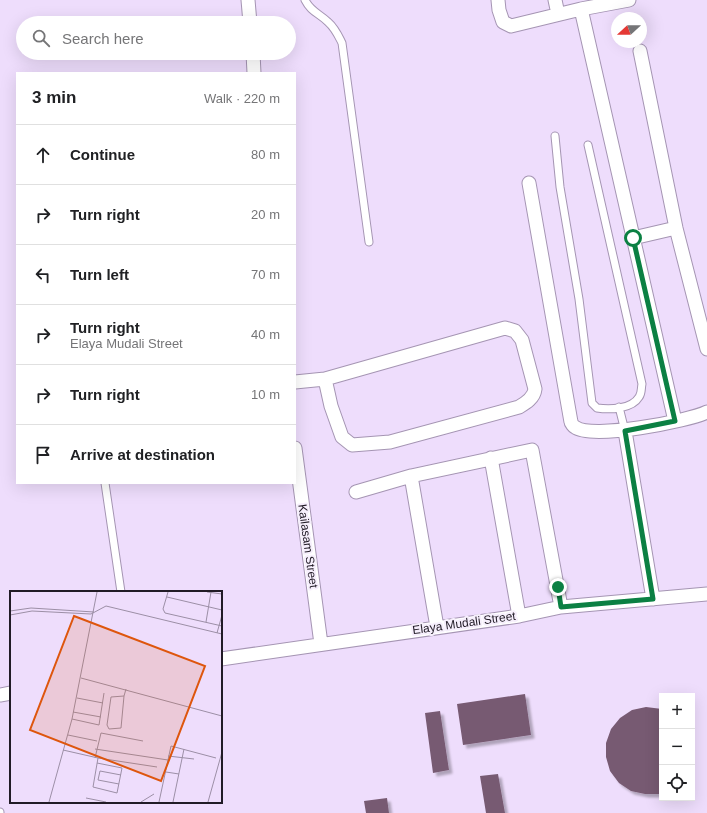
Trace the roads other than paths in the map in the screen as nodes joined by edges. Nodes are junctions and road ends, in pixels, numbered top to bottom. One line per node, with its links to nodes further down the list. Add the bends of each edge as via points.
1 (248, 0): 8 (street)
2 (305, 0): 17 (lane, via 314,12 327,20 336,30 342,43)
3 (498, 0): 7 (street, via 503,22 511,26)
4 (555, 0): 7 (street)
5 (629, 0): 6 (street)
6 (581, 9): 7 (street); 16 (street)
7 (558, 14)
8 (249, 16)
9 (640, 51): 15 (street)
10 (253, 60): 11 (street)
11 (254, 72)
12 (555, 136): 21 (lane, via 560,187 579,299 592,403 597,408)
13 (588, 145): 21 (lane, via 642,384 636,401)
14 (529, 183): 24 (street, via 571,422 580,430)
15 (676, 228): 16 (street); 18 (street)
16 (633, 238): 23 (street)
17 (369, 242)
18 (707, 349)
19 (326, 379): 19 (street, via 505,328 515,331 522,340 535,394 519,406 390,442 352,445 342,437 331,406); 20 (street)
20 (296, 382)
21 (619, 407): 24 (lane)
22 (707, 412): 23 (street)
23 (675, 421): 24 (street)
24 (625, 431): 32 (street)
25 (296, 456): 36 (street, Kailasam Street)
26 (491, 458): 27 (street); 33 (street, via 532,450); 34 (street)
27 (411, 476): 29 (street); 35 (street)
28 (105, 484): 30 (lane)
29 (356, 492)
30 (120, 591)
31 (707, 594): 32 (street, Elaya Mudali Street)
32 (653, 599): 33 (street, Elaya Mudali Street)
33 (561, 607): 34 (street, Elaya Mudali Street)
34 (519, 616): 35 (street, Elaya Mudali Street)
35 (437, 627): 36 (street, Elaya Mudali Street)
36 (321, 644): 37 (street, Elaya Mudali Street)
37 (222, 659)
38 (10, 693): 39 (street)
39 (0, 695)

